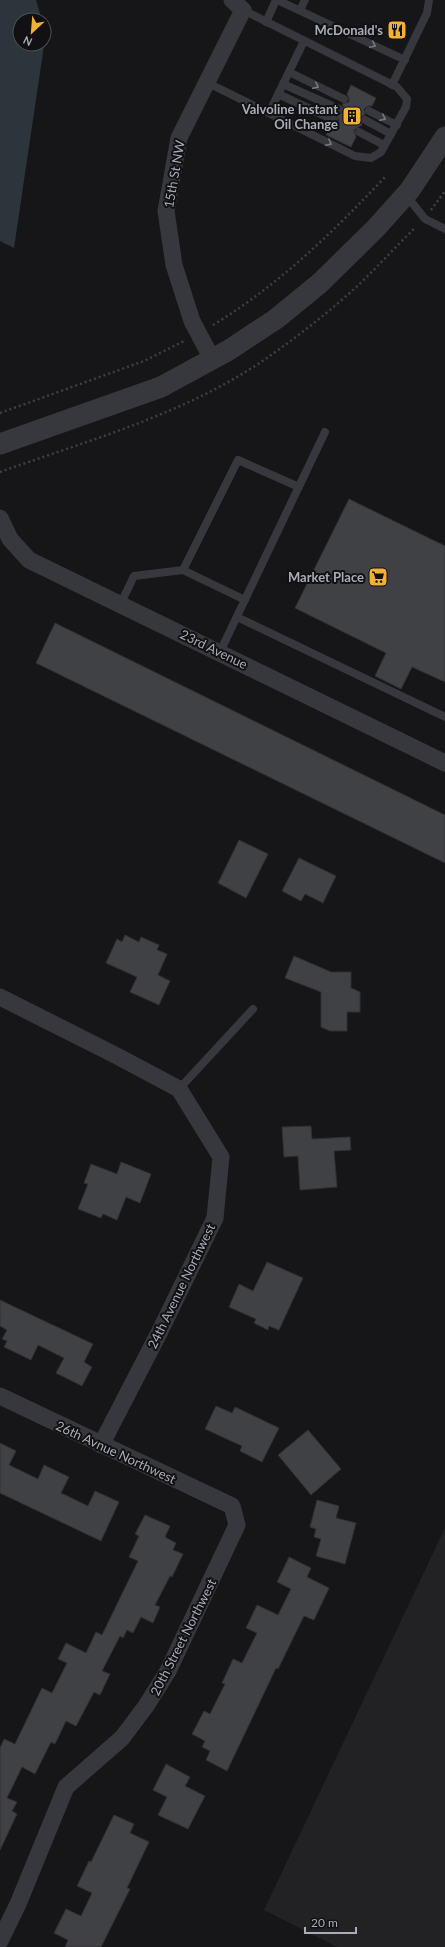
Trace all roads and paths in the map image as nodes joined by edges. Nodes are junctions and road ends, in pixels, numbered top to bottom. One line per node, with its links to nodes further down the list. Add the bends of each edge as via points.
1 (276, 0): 5 (lane); 6 (lane)
2 (305, 0): 5 (lane)
3 (429, 0): 8 (lane, via 427,13)
4 (237, 5): 6 (lane); 10 (street, 15th St NW)
5 (300, 10): 8 (lane, one-way to 8)
6 (266, 22): 7 (lane)
7 (304, 40): 9 (lane); 12 (lane)
8 (405, 60): 12 (lane)
9 (289, 72): 11 (lane); 14 (lane, one-way to 14)
10 (206, 82): 17 (lane); 29 (street, 15th St NW, via 179,138 166,211 174,265 192,321)
11 (283, 84): 13 (lane); 15 (lane)
12 (392, 85): 20 (lane, via 407,99)
13 (278, 94): 17 (lane); 18 (lane)
14 (344, 99)
15 (339, 109)
16 (369, 111): 20 (lane, one-way to 20)
17 (269, 113): 24 (lane, one-way to 24, via 355,156 371,158 381,152)
18 (334, 120)
19 (365, 120): 22 (lane)
20 (397, 125): 22 (lane)
21 (359, 132): 24 (lane)
22 (391, 134): 24 (lane)
23 (445, 137): 26 (street)
24 (384, 145)
25 (445, 191): 27 (path)
26 (406, 195): 27 (lane); 29 (street, via 320,283 276,319)
27 (425, 219): 28 (lane)
28 (445, 229)
29 (212, 359): 31 (street, via 161,387)
30 (325, 432): 32 (lane)
31 (0, 444)
32 (299, 487): 34 (lane, via 238,460); 35 (lane)
33 (0, 518): 36 (street, 23rd Avenue, via 10,539 29,560)
34 (183, 570): 35 (lane); 36 (lane, via 134,576)
35 (245, 600): 37 (lane)
36 (121, 603): 38 (street, 23rd Avenue)
37 (237, 617): 38 (lane); 39 (lane)
38 (220, 652): 40 (street, 23rd Avenue)
39 (445, 717)
40 (445, 763)
41 (0, 997): 43 (street)
42 (253, 1009): 43 (lane)
43 (179, 1089): 45 (street, 24th Avenue Northwest, via 221,1157 215,1218)
44 (0, 1396): 45 (street, 26th Avnue Northwest)
45 (101, 1445): 46 (street, 26th Avnue Northwest)
46 (232, 1506): 47 (street, 20th Street Northwest, via 237,1525 168,1671 122,1738 66,1787 18,1904)
47 (0, 1940)

